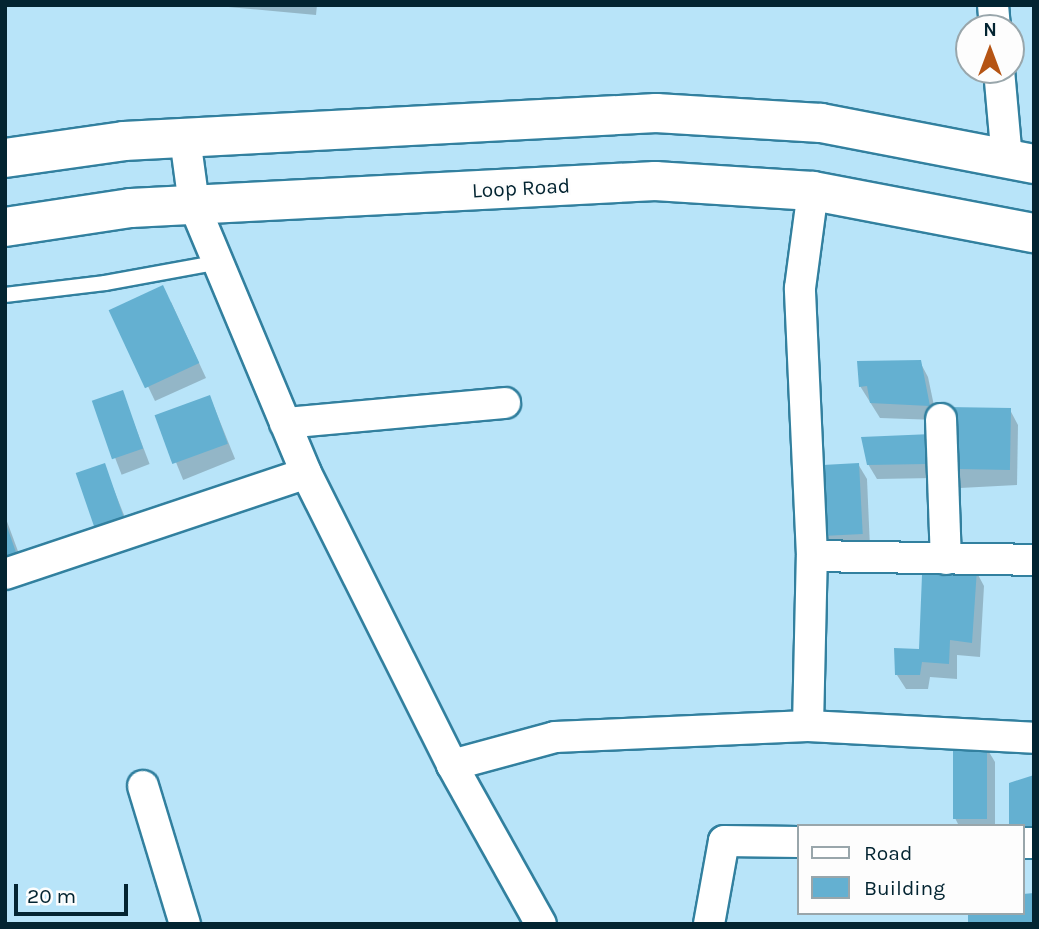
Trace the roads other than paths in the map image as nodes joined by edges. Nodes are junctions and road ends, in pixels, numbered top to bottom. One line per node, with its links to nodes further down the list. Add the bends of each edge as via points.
1 (1002, 84): 4 (street)
2 (185, 138): 3 (main road, via 124,141); 4 (main road, via 656,113 821,123); 6 (street)
3 (5, 158)
4 (1020, 162)
5 (813, 191): 6 (main road, Loop Road, via 655,181); 8 (main road, Loop Road); 15 (street, via 800,288)
6 (194, 205): 7 (main road, Loop Road, via 131,208); 9 (street)
7 (5, 227)
8 (1034, 233)
9 (215, 263): 10 (lane, via 105,284); 13 (street)
10 (5, 295)
11 (505, 403): 13 (street)
12 (940, 419): 16 (street)
13 (285, 424): 14 (street)
14 (306, 473): 18 (street); 21 (street)
15 (812, 556): 16 (street); 19 (street)
16 (946, 559): 17 (street)
17 (1034, 560)
18 (5, 574)
19 (808, 726): 20 (street); 21 (street, via 555,737)
20 (1034, 738)
21 (452, 765): 25 (street)
22 (143, 786): 24 (street)
23 (797, 842): 26 (street, via 724,841)
24 (185, 924)
25 (541, 924)
26 (709, 924)

